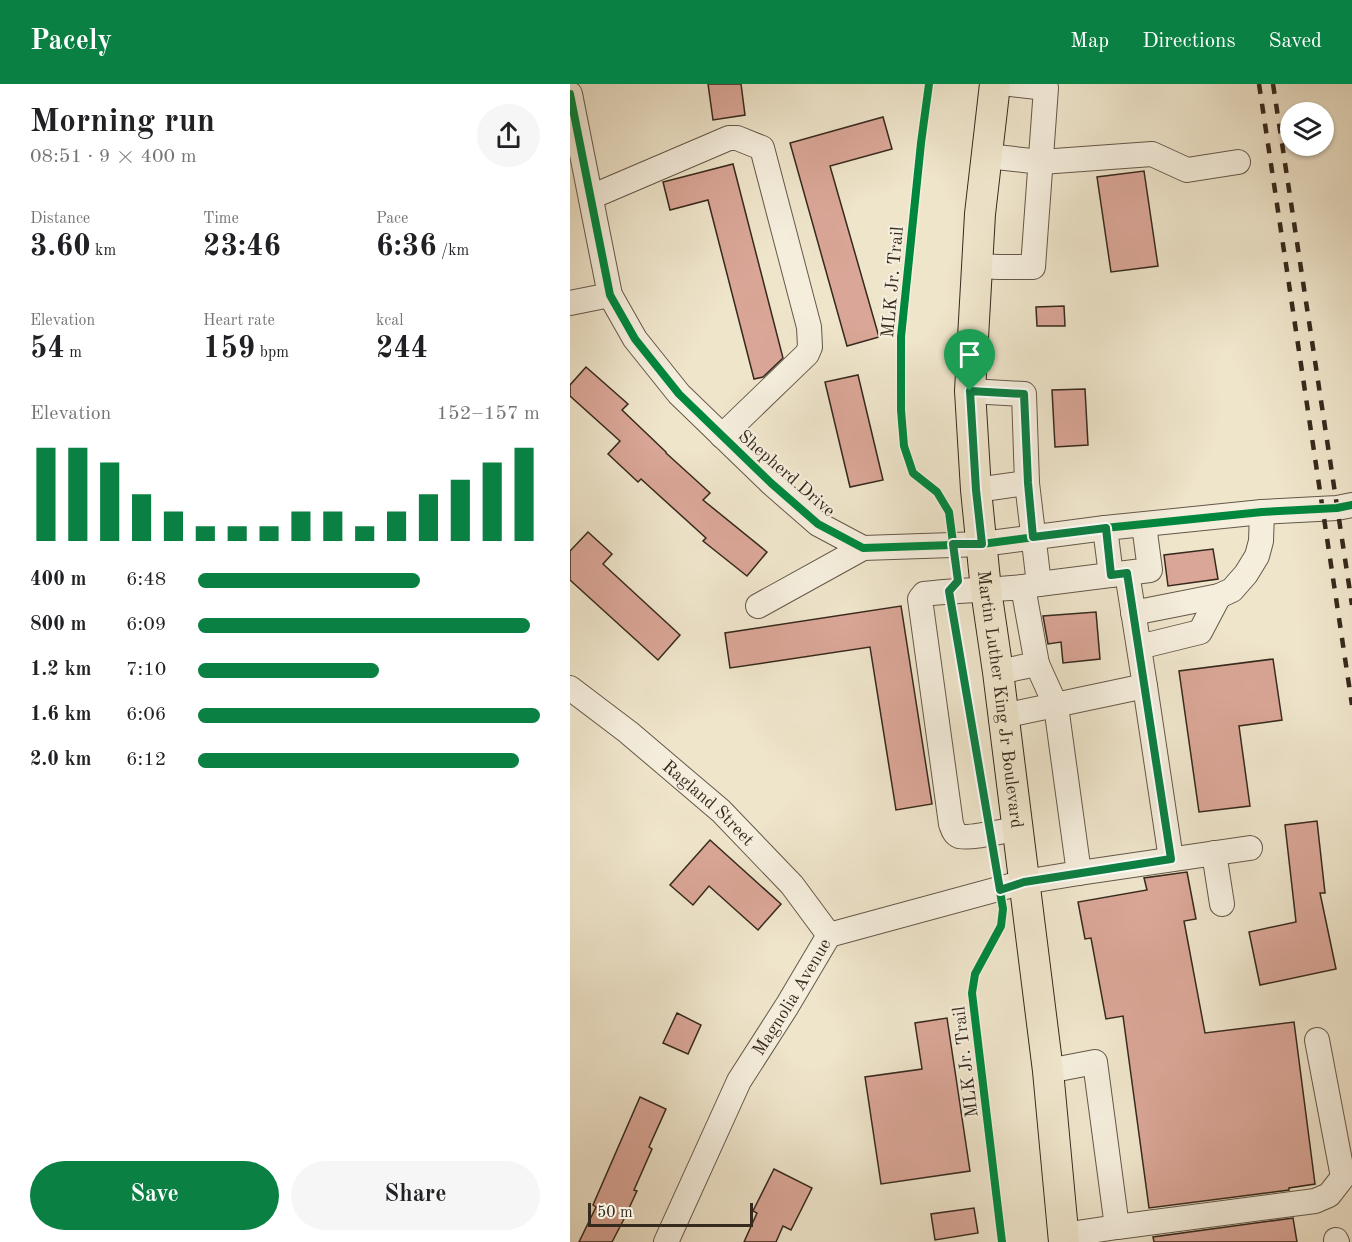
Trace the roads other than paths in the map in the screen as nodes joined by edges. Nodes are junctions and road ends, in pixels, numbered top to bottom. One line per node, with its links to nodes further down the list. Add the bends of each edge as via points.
1 (995, 84): 4 (main road, Martin Luther King Jr Boulevard)
2 (1011, 84): 5 (street, via 1046,88)
3 (570, 93): 7 (street, Shepherd Drive)
4 (987, 156): 5 (street); 8 (main road, Martin Luther King Jr Boulevard)
5 (1041, 162): 6 (street, via 1152,154 1186,170); 8 (street, via 1034,267)
6 (1238, 162)
7 (591, 197): 9 (street, Shepherd Drive); 12 (street, via 729,138 762,148 809,327 810,347)
8 (977, 266): 11 (main road, Martin Luther King Jr Boulevard)
9 (610, 295): 10 (street); 12 (street, Shepherd Drive, via 635,339 679,394)
10 (570, 303)
11 (970, 391): 13 (street, via 1024,394); 14 (main road, Martin Luther King Jr Boulevard)
12 (722, 436): 21 (street, Shepherd Drive, via 818,524)
13 (1028, 483): 14 (street); 19 (street)
14 (976, 490): 20 (main road, Martin Luther King Jr Boulevard)
15 (1352, 505): 16 (street, Shepherd Drive)
16 (1262, 512): 17 (street, Shepherd Drive); 25 (street, via 1257,556 1232,590)
17 (1144, 525): 18 (street, Shepherd Drive); 22 (street, via 1150,570)
18 (1106, 528): 19 (street, Shepherd Drive); 22 (street)
19 (1033, 537): 20 (street, Shepherd Drive); 23 (street)
20 (982, 544): 21 (street, Shepherd Drive); 24 (main road, Martin Luther King Jr Boulevard)
21 (863, 548): 26 (street)
22 (1119, 574): 23 (street); 27 (street)
23 (1031, 585): 24 (street); 29 (street)
24 (986, 590): 30 (main road, Martin Luther King Jr Boulevard); 35 (street, via 924,594 920,599 954,832 966,837)
25 (1219, 596): 27 (street); 28 (street, via 1200,632)
26 (758, 606)
27 (1133, 613): 28 (street)
28 (1139, 647): 31 (street)
29 (1036, 664): 30 (street); 33 (street)
30 (998, 672): 34 (main road, Martin Luther King Jr Boulevard)
31 (1145, 686): 33 (street); 38 (street)
32 (570, 688): 42 (street, Ragland Street, via 721,811 792,885)
33 (1056, 706): 34 (street); 39 (street)
34 (1003, 716): 35 (main road, Martin Luther King Jr Boulevard)
35 (1017, 829): 40 (main road, Martin Luther King Jr Boulevard)
36 (1250, 848): 37 (street, Magnolia Avenue)
37 (1214, 853): 38 (street, Magnolia Avenue); 41 (street)
38 (1171, 859): 39 (street, Magnolia Avenue)
39 (1079, 873): 40 (street, Magnolia Avenue)
40 (1024, 882): 42 (street, Magnolia Avenue); 44 (main road, Martin Luther King Jr Boulevard)
41 (1222, 904)
42 (829, 935): 47 (street, Magnolia Avenue, via 739,1081)
43 (1317, 1040): 45 (street, via 1343,1177 1329,1195 1315,1201)
44 (1048, 1071): 45 (street, via 1095,1062); 46 (main road, Martin Luther King Jr Boulevard)
45 (1117, 1227): 46 (street)
46 (1063, 1239)
47 (666, 1242)

